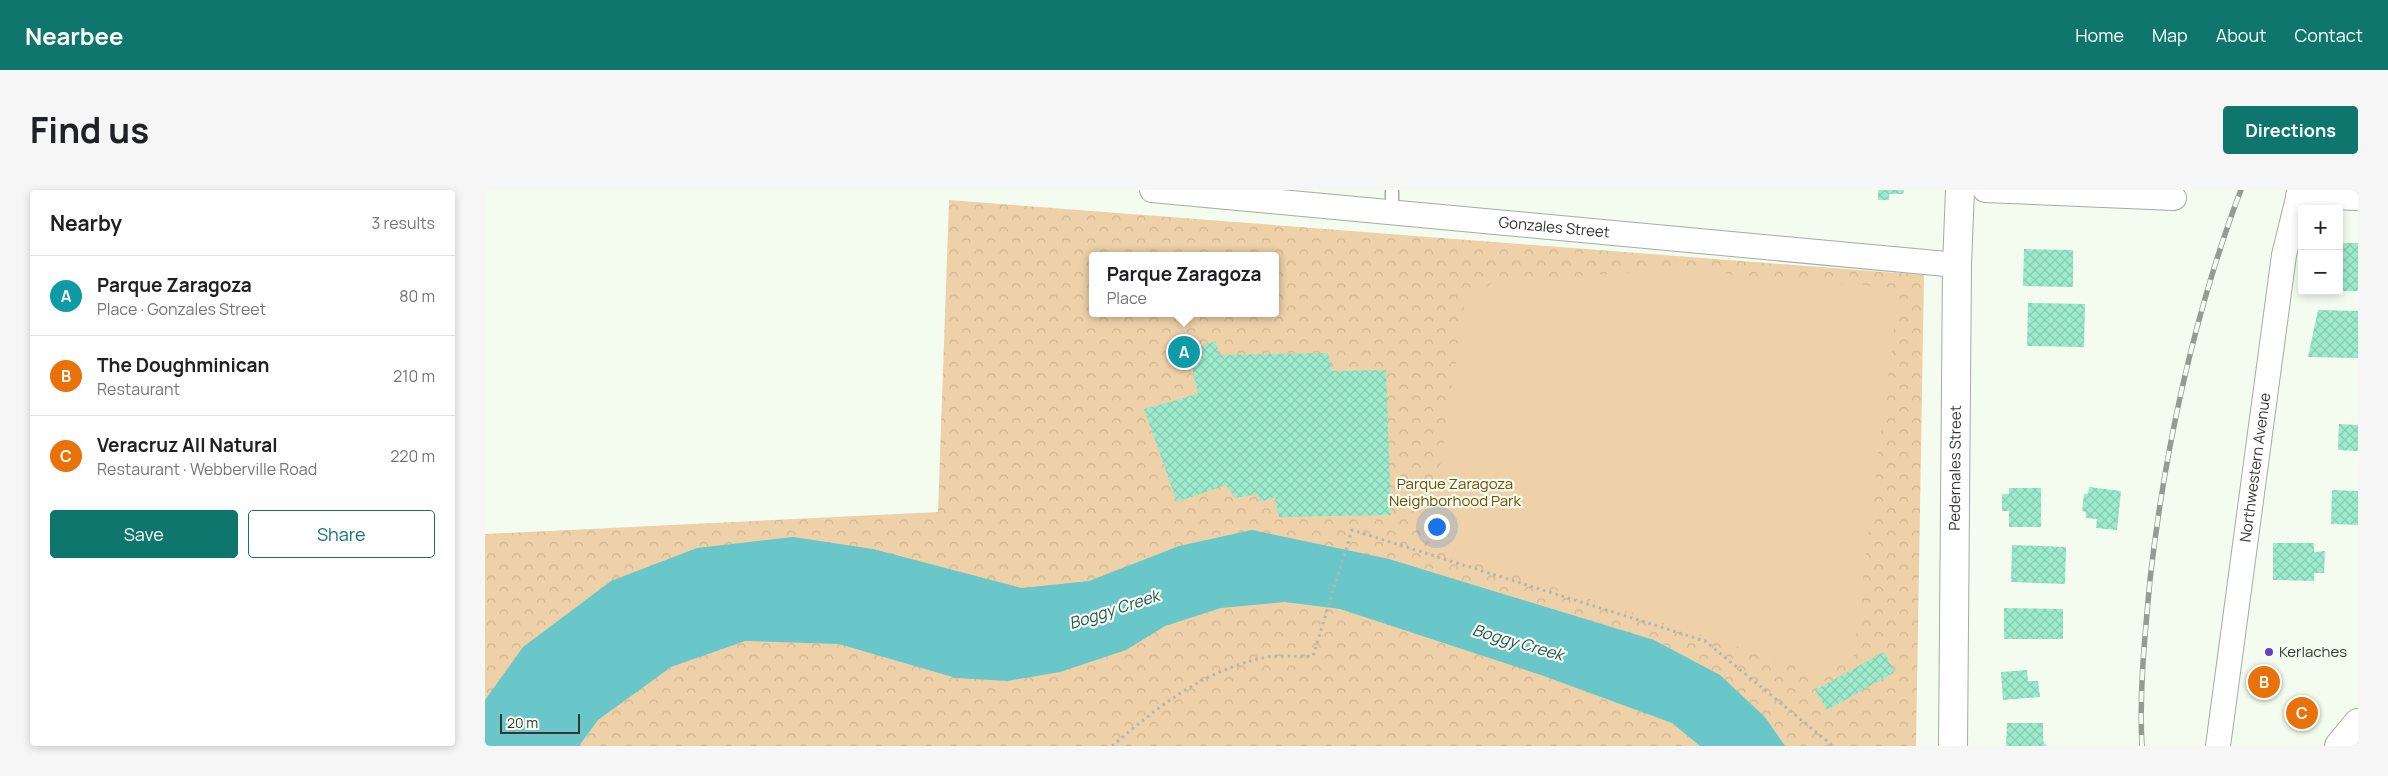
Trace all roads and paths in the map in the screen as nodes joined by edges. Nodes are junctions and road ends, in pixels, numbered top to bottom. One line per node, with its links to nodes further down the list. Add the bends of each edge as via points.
1 (1152, 190): 2 (street, Gonzales Street)
2 (1158, 190): 6 (street, Gonzales Street)
3 (1960, 190): 10 (street, Pedernales Street)
4 (1985, 190): 7 (street)
5 (2299, 193): 8 (street); 15 (street, Northwestern Avenue, via 2284,255)
6 (1252, 194): 9 (street, Gonzales Street)
7 (2175, 198)
8 (2358, 198)
9 (1392, 201): 10 (street, Gonzales Street)
10 (1957, 265): 14 (street, Pedernales Street)
11 (2358, 723): 16 (street)
12 (1112, 746): 13 (path, via 1152,712 1199,680 1269,657 1313,656 1352,530 1705,641)
13 (1833, 746)
14 (1953, 746)
15 (2218, 746)
16 (2339, 746)

